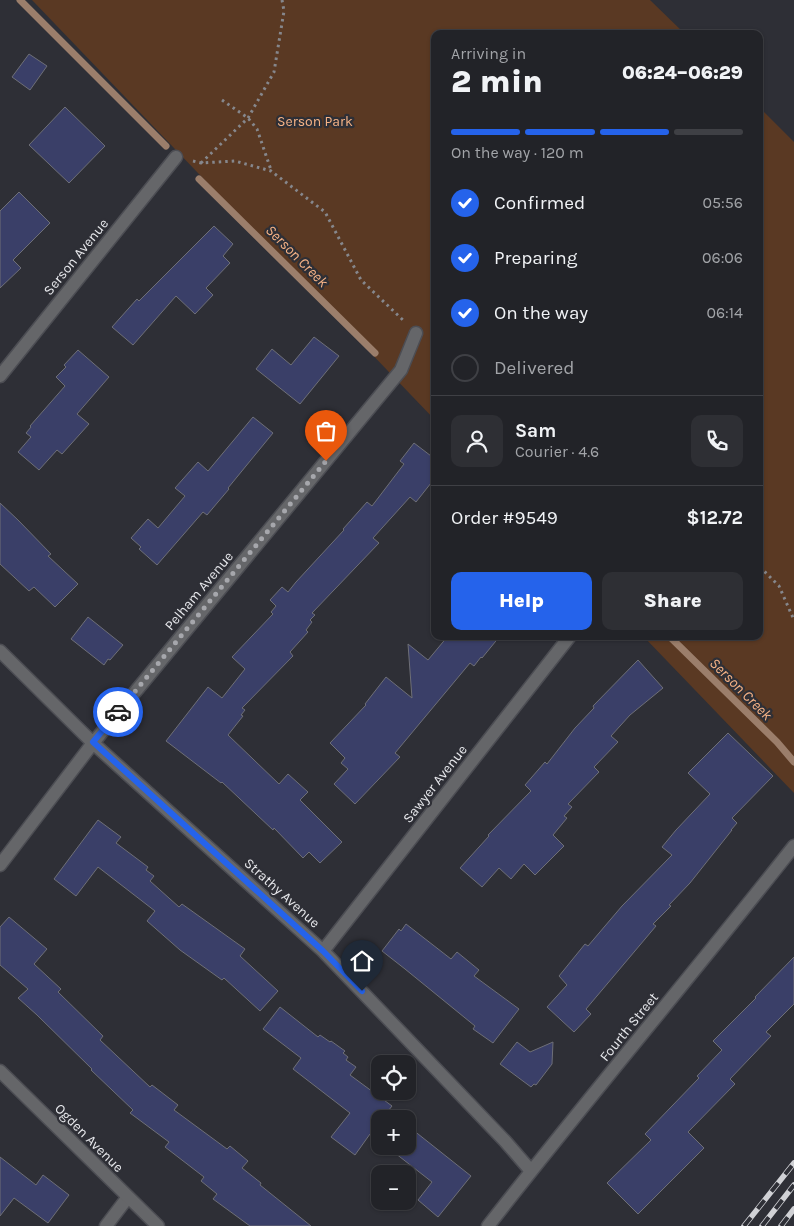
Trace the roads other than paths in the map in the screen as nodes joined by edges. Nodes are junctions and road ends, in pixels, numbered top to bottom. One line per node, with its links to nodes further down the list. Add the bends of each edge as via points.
1 (176, 157): 3 (street, Serson Avenue)
2 (416, 333): 6 (street, Pelham Avenue, via 401,370)
3 (0, 376)
4 (567, 640): 9 (street, Sawyer Avenue)
5 (0, 651): 6 (street, Strathy Avenue)
6 (93, 742): 8 (street, Pelham Avenue); 9 (street, Strathy Avenue)
7 (794, 846): 11 (street, Fourth Street)
8 (0, 865)
9 (323, 951): 11 (street, Strathy Avenue)
10 (0, 1071): 12 (street, Ogden Avenue)
11 (531, 1171): 15 (street, Fourth Street)
12 (128, 1198): 13 (street); 14 (street, Ogden Avenue)
13 (106, 1226)
14 (158, 1226)
15 (488, 1226)

